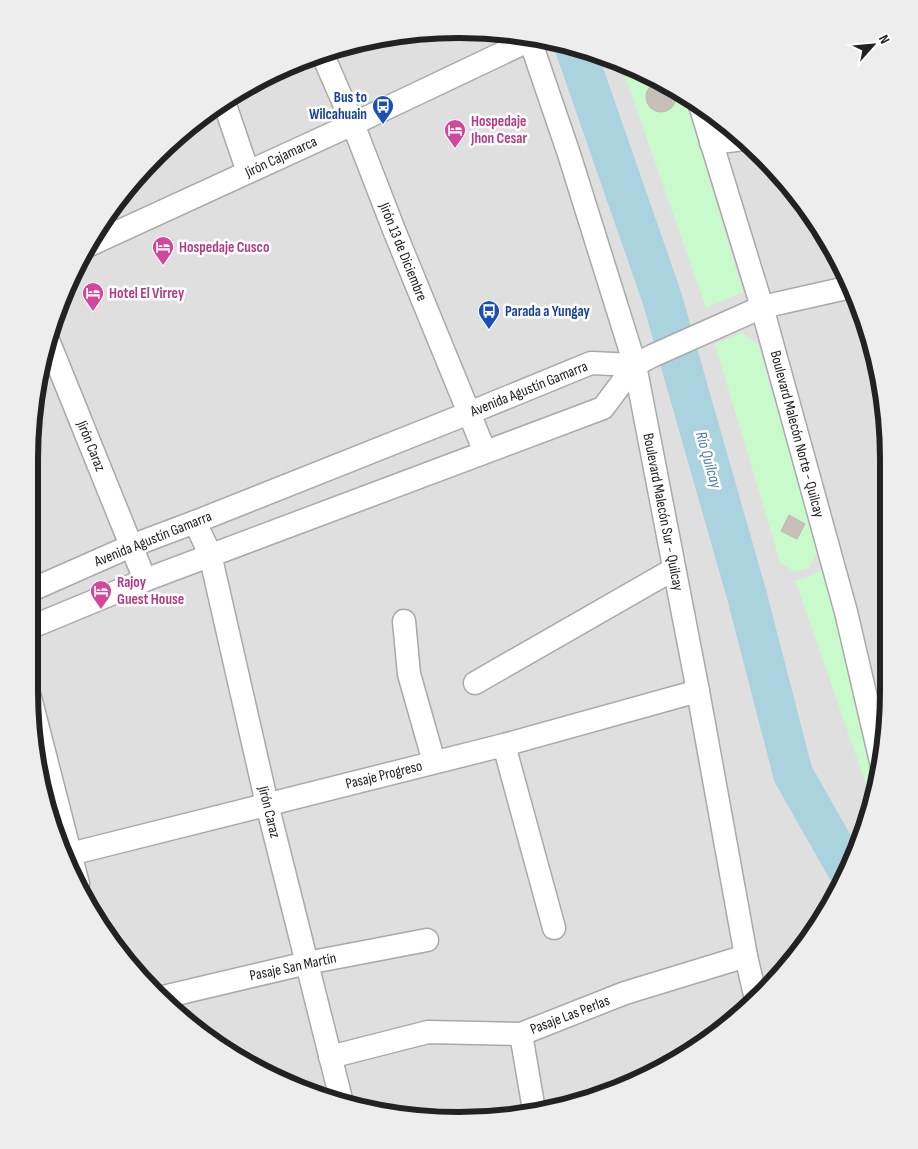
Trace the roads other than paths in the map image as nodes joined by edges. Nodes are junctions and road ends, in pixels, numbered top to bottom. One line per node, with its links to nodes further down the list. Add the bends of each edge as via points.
1 (521, 42): 6 (street, Jirón Cajamarca)
2 (532, 44): 14 (street, Boulevard Malecón Sur - Quilcay)
3 (325, 60): 6 (street, Jirón 13 de Diciembre)
4 (226, 108): 9 (street)
5 (703, 116): 8 (street, Boulevard Malecón Norte - Quilcay)
6 (353, 124): 9 (street, Jirón Cajamarca); 15 (street, Jirón 13 de Diciembre)
7 (735, 140): 8 (street)
8 (711, 143): 12 (street, Boulevard Malecón Norte - Quilcay)
9 (248, 172): 10 (street, Jirón Cajamarca)
10 (98, 242)
11 (844, 289): 12 (street)
12 (762, 308): 14 (street); 29 (street, Boulevard Malecón Norte - Quilcay, via 846,612)
13 (52, 350): 18 (street, Jirón Caraz)
14 (643, 361): 15 (street, Avenida Agustín Gamarra, via 591,362); 16 (street, via 602,408); 20 (street, Boulevard Malecón Sur - Quilcay)
15 (469, 413): 16 (street, Jirón 13 de Diciembre); 17 (street, Avenida Agustín Gamarra)
16 (486, 452): 19 (street)
17 (194, 522): 18 (street, Avenida Agustín Gamarra); 19 (street, Jirón Caraz)
18 (131, 546): 21 (street, Jirón Caraz); 22 (street, Avenida Agustín Gamarra)
19 (210, 554): 21 (street); 31 (street, Jirón Caraz)
20 (674, 569): 25 (street); 26 (street, Boulevard Malecón Sur - Quilcay)
21 (145, 580): 24 (street)
22 (38, 587)
23 (404, 621): 30 (street, via 409,674)
24 (38, 624)
25 (476, 683)
26 (698, 692): 28 (street, Pasaje Progreso); 36 (street, Boulevard Malecón Sur - Quilcay)
27 (40, 736): 32 (street)
28 (504, 744): 30 (street, Pasaje Progreso); 34 (street)
29 (877, 745)
30 (434, 762): 31 (street, Pasaje Progreso)
31 (267, 804): 33 (street, Pasaje Progreso); 37 (street, Jirón Caraz)
32 (68, 845)
33 (71, 854)
34 (554, 928)
35 (427, 940): 37 (street, Pasaje San Martín)
36 (746, 956): 38 (street, Boulevard Malecón Sur - Quilcay); 40 (street, Pasaje Las Perlas, via 625,993)
37 (307, 963): 39 (street, Pasaje San Martín); 41 (street, Jirón Caraz)
38 (754, 991)
39 (169, 996)
40 (521, 1034): 41 (street, Pasaje Las Perlas, via 428,1032); 43 (street)
41 (330, 1057): 42 (street, Jirón Caraz)
42 (340, 1094)
43 (533, 1104)

